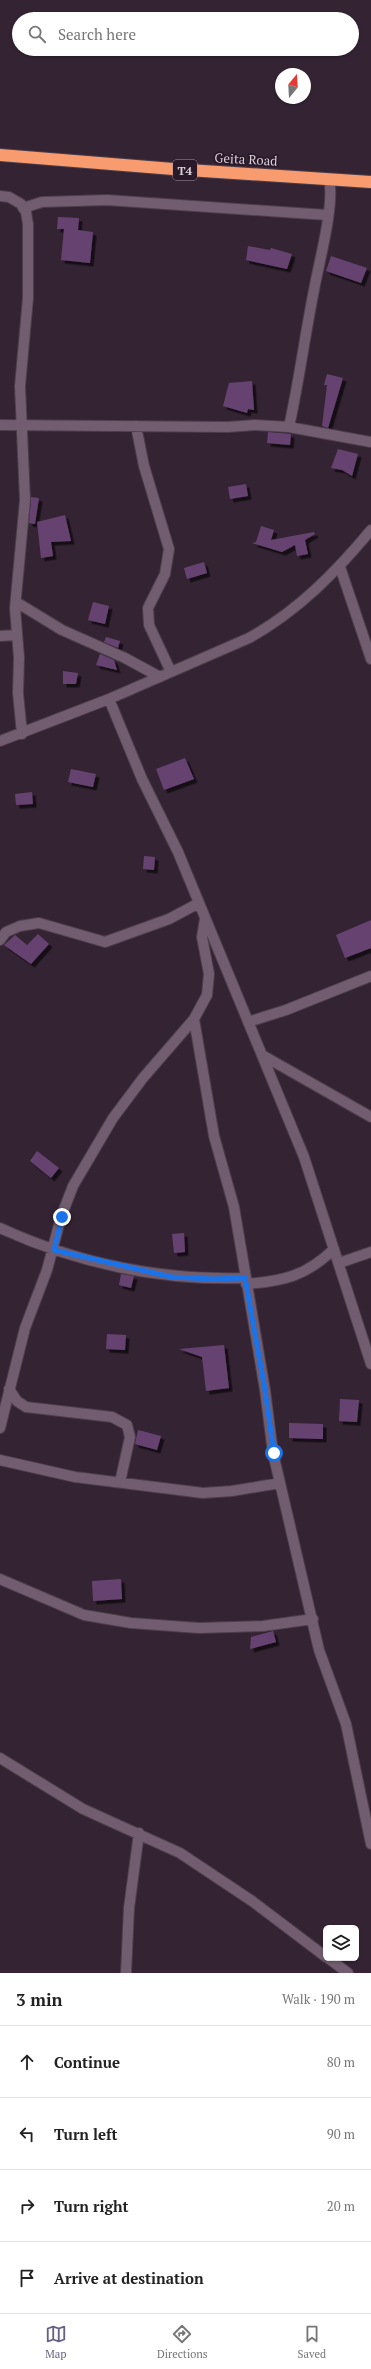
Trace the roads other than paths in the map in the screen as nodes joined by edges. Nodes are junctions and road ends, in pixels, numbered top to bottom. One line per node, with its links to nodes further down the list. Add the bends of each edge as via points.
1 (0, 155): 2 (highway, Geita Road / T4)
2 (329, 179): 3 (highway, Geita Road / T4); 6 (street, via 332,189)
3 (371, 182)
4 (0, 196): 5 (street, via 9,197)
5 (23, 208): 6 (street, via 42,202 107,200); 8 (street, via 28,224 28,298 20,386)
6 (328, 215): 10 (street)
7 (0, 425): 8 (street)
8 (21, 426): 9 (street); 14 (street, via 25,500)
9 (136, 426): 10 (street); 18 (street, via 144,466 169,549 165,574 148,608 149,625)
10 (289, 427): 11 (street)
11 (371, 442)
12 (371, 530): 13 (street)
13 (340, 567): 17 (street); 18 (street, via 270,626 249,638)
14 (16, 602): 15 (street); 19 (street, via 62,630)
15 (16, 635): 16 (street); 21 (street)
16 (0, 636)
17 (371, 659)
18 (171, 672): 19 (street)
19 (160, 677): 20 (street)
20 (109, 699): 21 (street); 23 (street, via 142,779 178,852)
21 (22, 734): 22 (street)
22 (0, 741)
23 (199, 903): 24 (street); 25 (street, via 169,919 105,942 39,923 20,926 6,932)
24 (205, 919): 27 (street, via 202,937 209,987 203,1005); 28 (street)
25 (0, 940)
26 (371, 976): 28 (street, via 286,1010)
27 (194, 1019): 33 (street, via 143,1078 114,1118 73,1186); 36 (street, via 214,1136 234,1207)
28 (248, 1022): 29 (street)
29 (262, 1056): 30 (street); 32 (street, via 304,1156)
30 (371, 1117)
31 (0, 1228): 33 (street)
32 (334, 1249): 35 (street); 36 (street, via 318,1264 298,1276 274,1282)
33 (54, 1250): 36 (street, via 172,1277); 38 (street, via 25,1328)
34 (371, 1252): 35 (street)
35 (339, 1263): 37 (street)
36 (245, 1281): 42 (street)
37 (371, 1364)
38 (10, 1389): 39 (street); 41 (street, via 17,1401 26,1406 112,1417 127,1425 130,1437)
39 (0, 1428)
40 (0, 1460): 41 (street, via 75,1477)
41 (120, 1482): 42 (street, via 203,1493)
42 (280, 1484): 44 (street)
43 (0, 1579): 44 (street, via 84,1615 131,1623 199,1628 263,1626)
44 (313, 1619): 47 (street, via 319,1650 346,1724)
45 (0, 1758): 46 (street, via 83,1809)
46 (139, 1833): 48 (street, via 180,1853 252,1901); 51 (street, via 129,1908)
47 (371, 1844)
48 (323, 1954)
49 (332, 1961): 50 (street)
50 (344, 1972)
51 (126, 1973)

